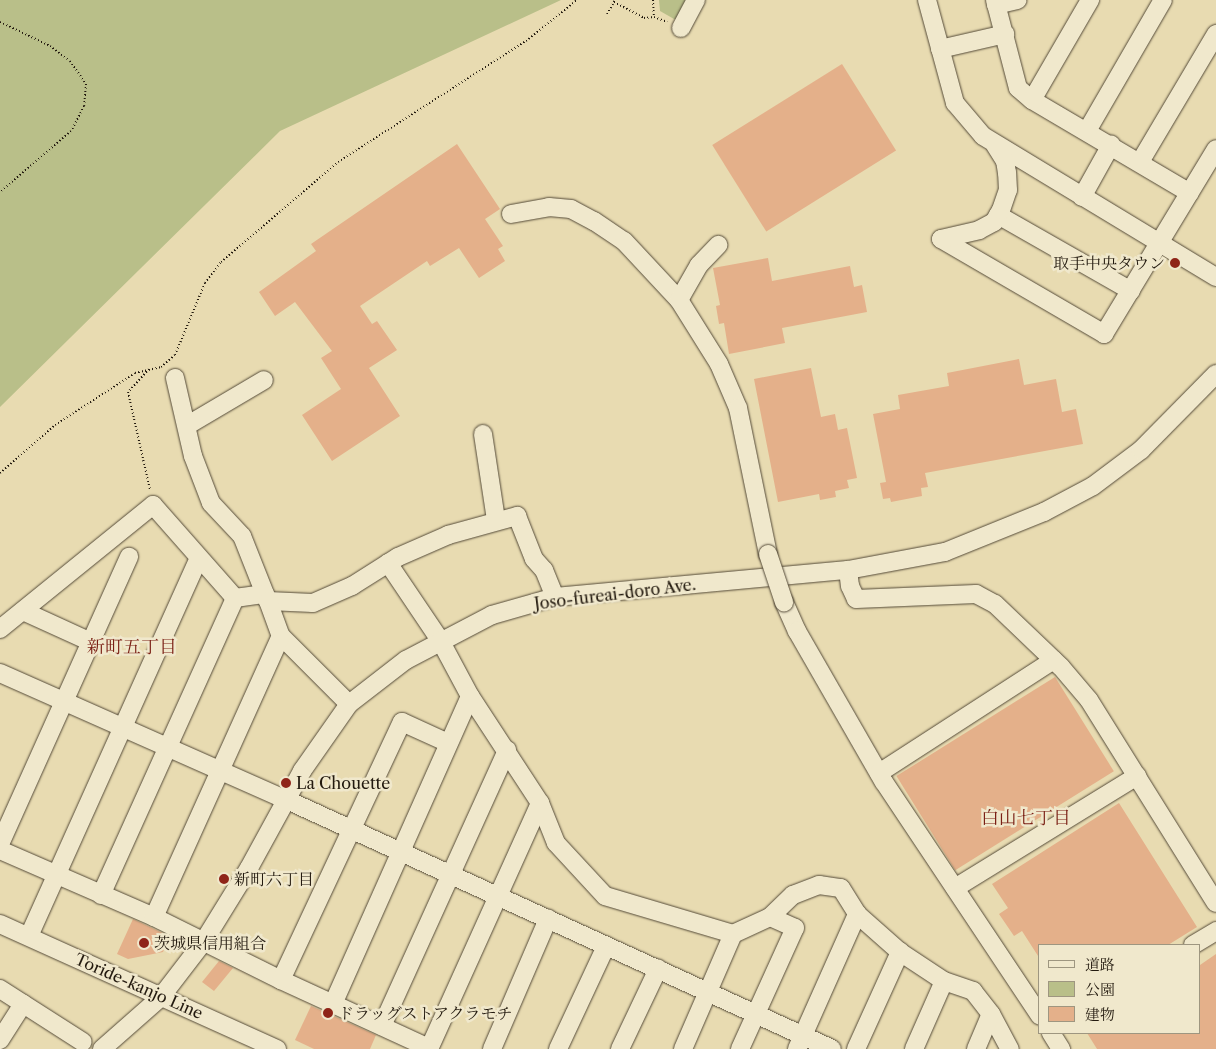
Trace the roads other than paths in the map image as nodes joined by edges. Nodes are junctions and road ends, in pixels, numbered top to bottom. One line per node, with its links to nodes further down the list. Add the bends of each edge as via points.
1 (696, 0): 7 (street)
2 (927, 0): 10 (street)
3 (1017, 0): 6 (street)
4 (1090, 0): 11 (street)
5 (1163, 0): 12 (street)
6 (996, 2): 8 (street)
7 (681, 28)
8 (1005, 34): 10 (street); 11 (street, via 1018,88)
9 (1216, 34): 16 (street)
10 (940, 50): 13 (street, via 955,103 966,119)
11 (1032, 100): 12 (street)
12 (1086, 131): 14 (street)
13 (994, 145): 18 (street); 20 (street, via 1005,161 1007,182 1005,200)
14 (1111, 145): 16 (street); 18 (street)
15 (1216, 149): 17 (street)
16 (1140, 162): 17 (street)
17 (1190, 194): 21 (street)
18 (1082, 197): 21 (street)
19 (511, 214): 25 (street, via 549,207 571,209 624,241)
20 (998, 215): 24 (street); 24 (street, via 994,222 979,230 941,239 1104,334)
21 (1160, 244): 23 (street); 24 (street)
22 (718, 245): 25 (street, via 699,265)
23 (1216, 277)
24 (1132, 291)
25 (679, 300): 54 (street, bridge, via 719,364 738,408 768,554 784,602 797,631)
26 (1216, 374): 35 (street, Joso-fureai-doro Ave., via 1141,450 1093,486 1044,512 946,552)
27 (175, 378): 29 (street)
28 (264, 380): 29 (street)
29 (188, 425): 38 (street, via 193,456 211,503 242,536)
30 (483, 434): 31 (street)
31 (496, 520): 34 (street, via 448,535); 36 (street, via 517,516 534,559 544,570)
32 (129, 557): 43 (street)
33 (199, 558): 37 (street); 39 (street, via 153,505); 49 (street)
34 (388, 563): 38 (street, via 352,586 314,604); 42 (street)
35 (848, 570): 36 (street, Joso-fureai-doro Ave.); 44 (street, via 856,599 976,594 988,599)
36 (555, 597): 42 (street, Joso-fureai-doro Ave., via 492,615)
37 (235, 598): 38 (street); 51 (street)
38 (267, 598): 41 (street)
39 (23, 610): 40 (street); 43 (street)
40 (0, 629)
41 (281, 636): 48 (street); 53 (street)
42 (440, 640): 46 (street); 48 (street, Joso-fureai-doro Ave., via 406,660)
43 (91, 642): 47 (street)
44 (1054, 660): 54 (street); 55 (street, via 1090,700)
45 (2, 679): 47 (street)
46 (470, 696): 50 (street); 52 (street)
47 (65, 702): 49 (street); 59 (street)
48 (349, 704): 56 (street, Joso-fureai-doro Ave.)
49 (124, 728): 51 (street); 63 (street)
50 (448, 743): 58 (street, via 402,722); 61 (street)
51 (167, 747): 53 (street); 65 (street)
52 (506, 750): 57 (street); 62 (street)
53 (220, 770): 56 (street); 69 (street)
54 (879, 773): 64 (street)
55 (1137, 776): 64 (street); 67 (street)
56 (286, 800): 58 (street); 76 (street, Joso-fureai-doro Ave.)
57 (540, 803): 66 (street); 74 (street, via 556,843 605,896)
58 (353, 830): 61 (street); 81 (street)
59 (0, 844)
60 (0, 850): 63 (street)
61 (401, 852): 62 (street); 87 (street)
62 (450, 874): 66 (street); 91 (street)
63 (56, 875): 65 (street); 75 (street)
64 (955, 888): 88 (street)
65 (102, 895): 69 (street)
66 (498, 896): 71 (street); 95 (street)
67 (1216, 903)
68 (857, 914): 70 (street, via 841,888 819,885 793,895); 79 (street); 94 (street)
69 (154, 916): 76 (street)
70 (770, 917): 74 (street); 89 (street, via 795,928)
71 (548, 919): 78 (street); 98 (street)
72 (0, 924): 75 (street, Toride-kanjo Line)
73 (1216, 931): 77 (street)
74 (733, 934): 84 (street)
75 (29, 936): 85 (street, Toride-kanjo Line)
76 (204, 941): 81 (street); 85 (street, Joso-fureai-doro Ave.)
77 (1195, 944)
78 (606, 946): 80 (street); 99 (street)
79 (900, 952): 82 (street); 104 (street)
80 (658, 969): 84 (street); 100 (street)
81 (282, 980): 87 (street)
82 (944, 980): 90 (street, via 973,991); 105 (street)
83 (0, 989): 86 (street)
84 (708, 992): 89 (street); 101 (street)
85 (161, 997): 96 (street, Joso-fureai-doro Ave.); 97 (street, Toride-kanjo Line)
86 (24, 1004): 92 (street); 93 (street)
87 (333, 1004): 91 (street)
88 (1038, 1013)
89 (756, 1014): 94 (street); 102 (street)
90 (991, 1014): 106 (street); 107 (street)
91 (382, 1026): 95 (street)
92 (0, 1040)
93 (83, 1042)
94 (800, 1042): 103 (street)
95 (429, 1048)
96 (102, 1049)
97 (277, 1049)
98 (492, 1049)
99 (558, 1049)
100 (620, 1049)
101 (683, 1049)
102 (740, 1049)
103 (832, 1049)
104 (856, 1049)
105 (914, 1049)
106 (976, 1049)
107 (1010, 1049)

